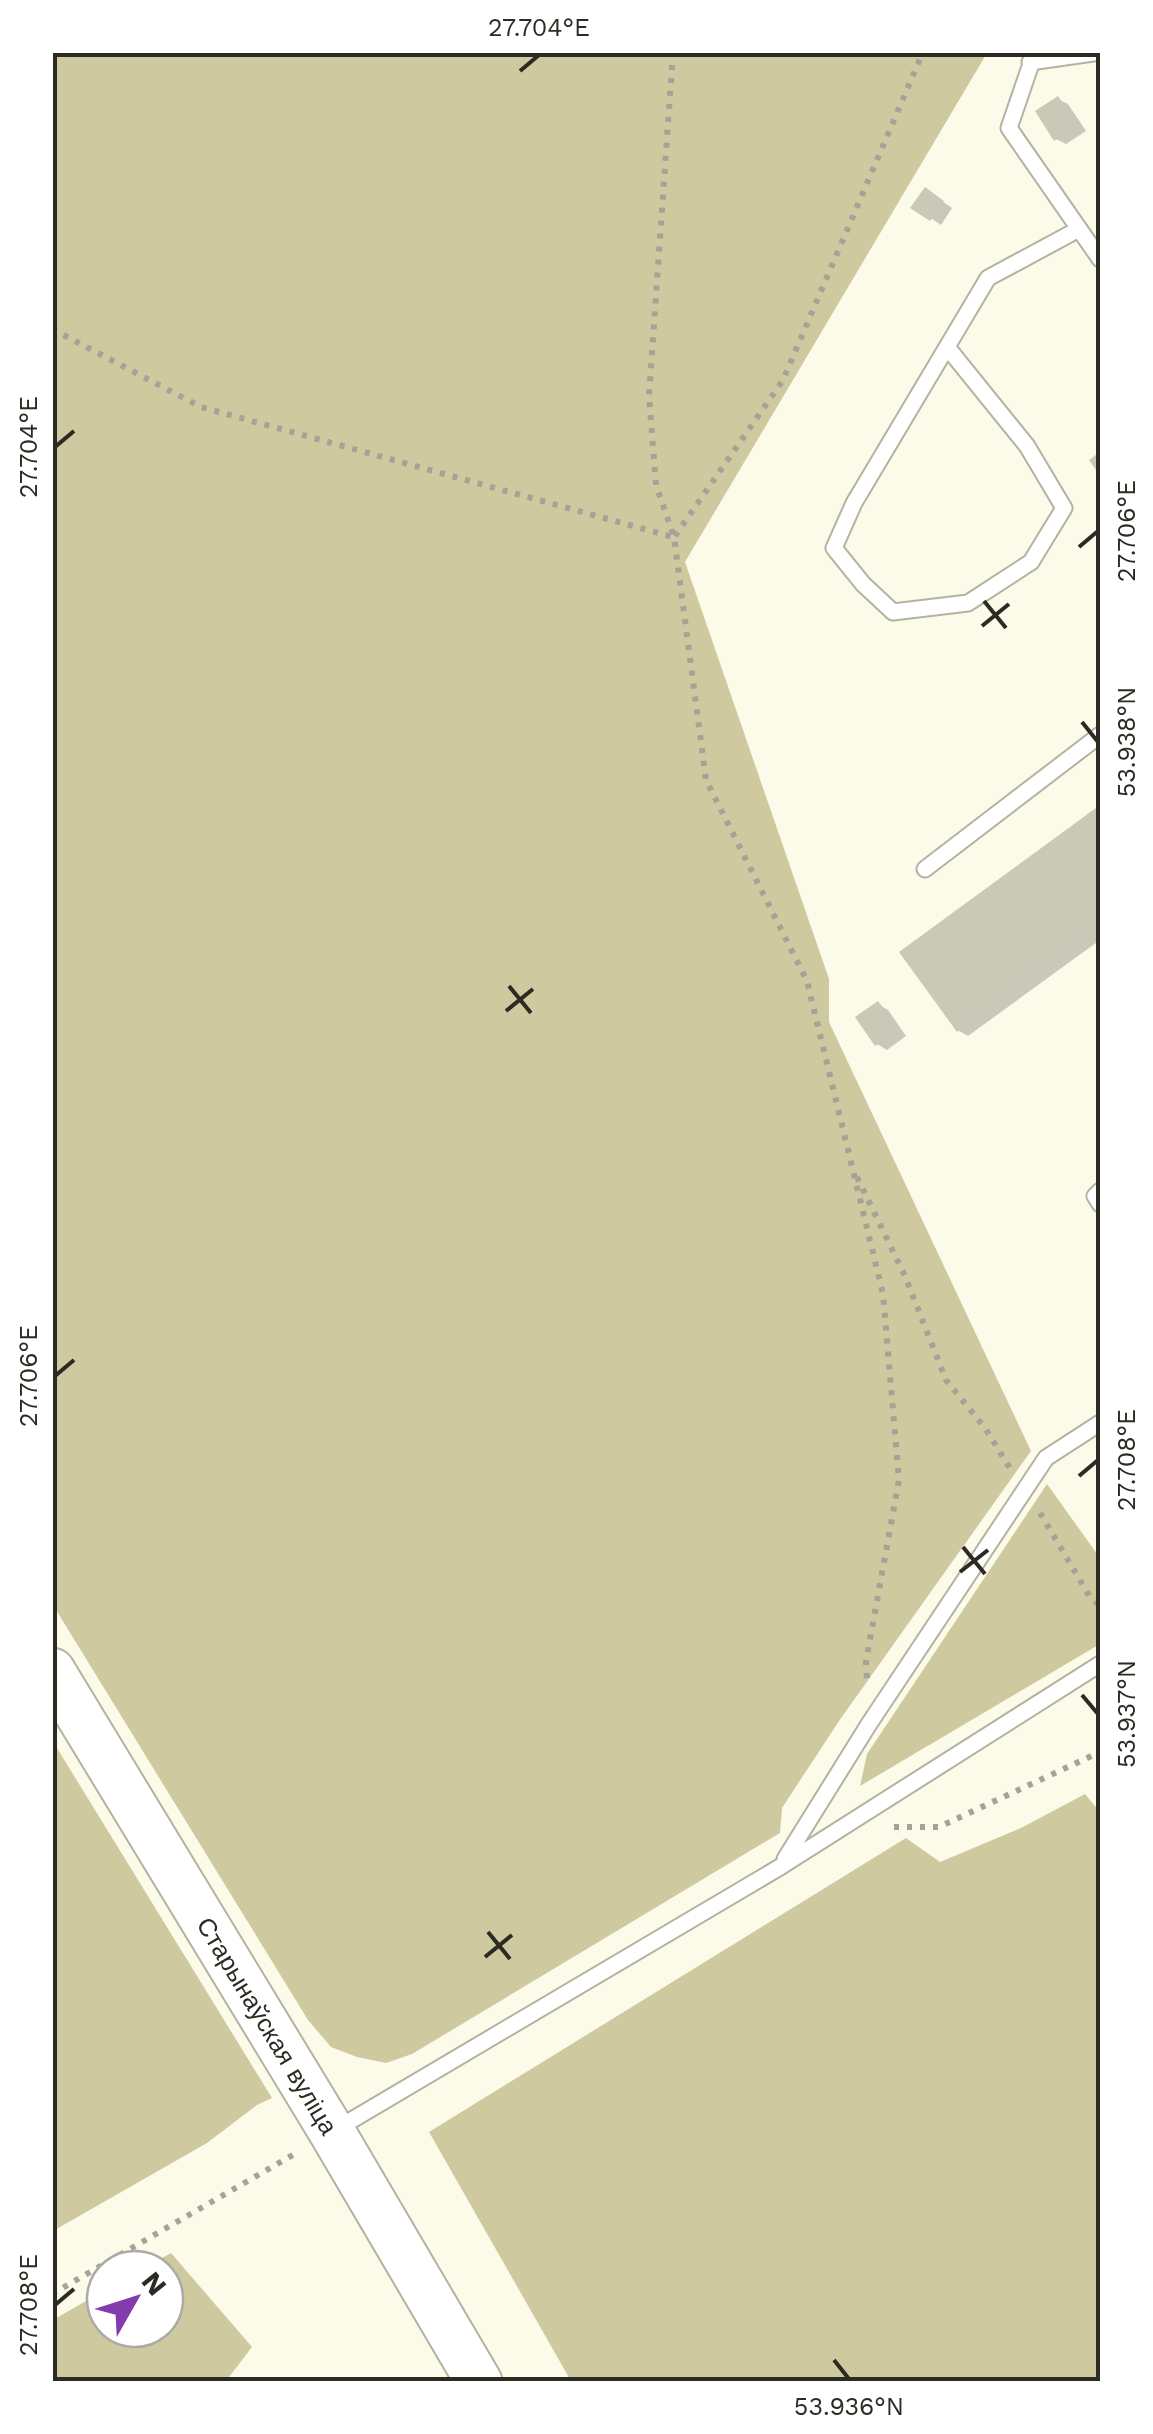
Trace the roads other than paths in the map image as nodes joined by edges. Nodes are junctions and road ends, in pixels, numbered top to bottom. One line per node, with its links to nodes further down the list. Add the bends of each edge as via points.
1 (1100, 52): 2 (lane)
2 (1032, 57): 3 (lane, via 1008,128)
3 (1079, 229): 4 (lane); 5 (lane, via 988,278)
4 (1100, 259)
5 (947, 346): 5 (lane, via 834,548 893,612 968,604 1031,562 1064,508 1027,446)
6 (1100, 735): 7 (lane)
7 (925, 870)
8 (1100, 1192): 9 (lane)
9 (1100, 1204)
10 (1100, 1422): 13 (lane, via 1046,1458)
11 (1100, 1664): 13 (lane)
12 (52, 1672): 14 (main road, Старынаўская вуліца)
13 (780, 1866): 14 (lane)
14 (332, 2132): 15 (main road, Старынаўская вуліца)
15 (479, 2382)

